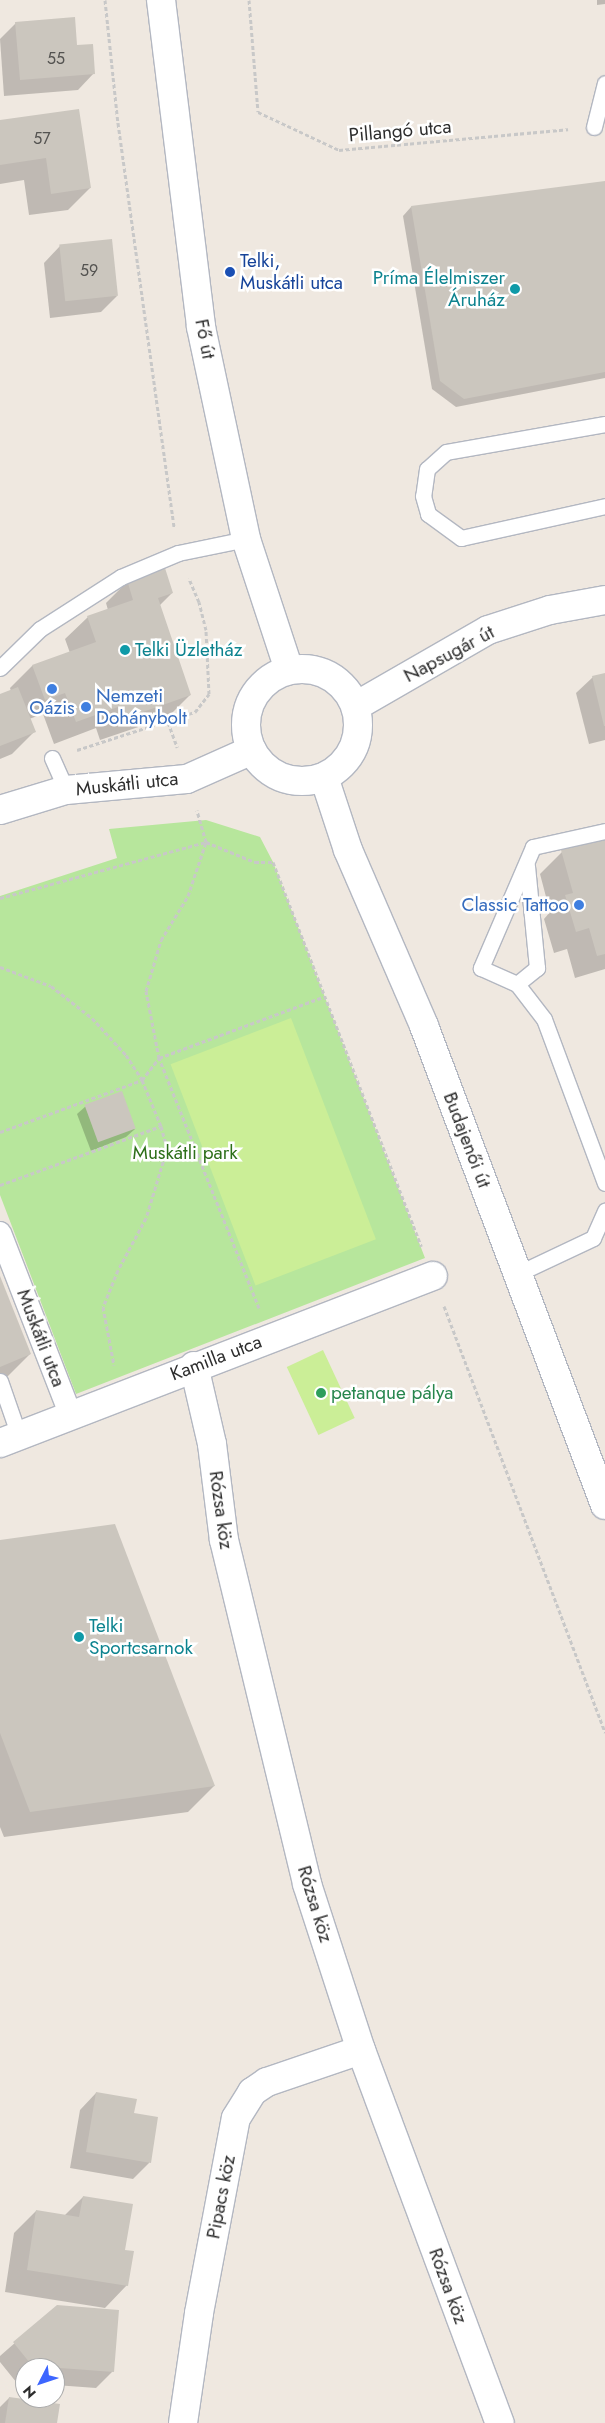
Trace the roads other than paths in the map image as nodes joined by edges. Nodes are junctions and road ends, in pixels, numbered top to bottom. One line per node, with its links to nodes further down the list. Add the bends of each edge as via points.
1 (161, 0): 6 (street, Fő út, via 201,327)
2 (605, 83): 3 (lane)
3 (594, 127)
4 (605, 424): 5 (lane, via 446,452 428,469 423,496 428,514 461,538)
5 (605, 506)
6 (246, 539): 8 (lane, via 178,553 121,577 40,629); 9 (street, Fő út)
7 (605, 600): 10 (street, Napsugár út, via 550,610 488,630)
8 (0, 668)
9 (290, 670): 10 (street, via 305,669 336,679); 11 (street, via 274,676 251,701 246,734)
10 (356, 706): 13 (street, via 359,723 350,756)
11 (252, 750): 13 (street, via 274,774 290,781); 14 (street, Muskátli utca, via 187,779)
12 (52, 758): 14 (lane)
13 (324, 777): 22 (street, Budajenői út, via 348,850 424,1026)
14 (66, 790): 15 (street, Muskátli utca)
15 (0, 810)
16 (605, 831): 17 (lane, via 533,847)
17 (527, 864): 18 (lane, via 537,968); 18 (lane, via 481,968)
18 (517, 984): 19 (lane, via 544,1019)
19 (605, 1183)
20 (605, 1211): 22 (lane, via 593,1238)
21 (0, 1233): 26 (street, Muskátli utca)
22 (517, 1274): 28 (street, Budajenői út)
23 (433, 1276): 24 (street, Kamilla utca)
24 (194, 1366): 26 (street, Kamilla utca); 29 (street, Rózsa köz, via 212,1444 224,1540 300,1855)
25 (0, 1381): 27 (lane)
26 (71, 1416): 27 (street, Kamilla utca)
27 (10, 1440)
28 (605, 1505)
29 (361, 2050): 30 (street, Pipacs köz, via 267,2082 252,2092 236,2118 199,2313); 31 (street, Rózsa köz)
30 (183, 2423)
31 (500, 2423)

